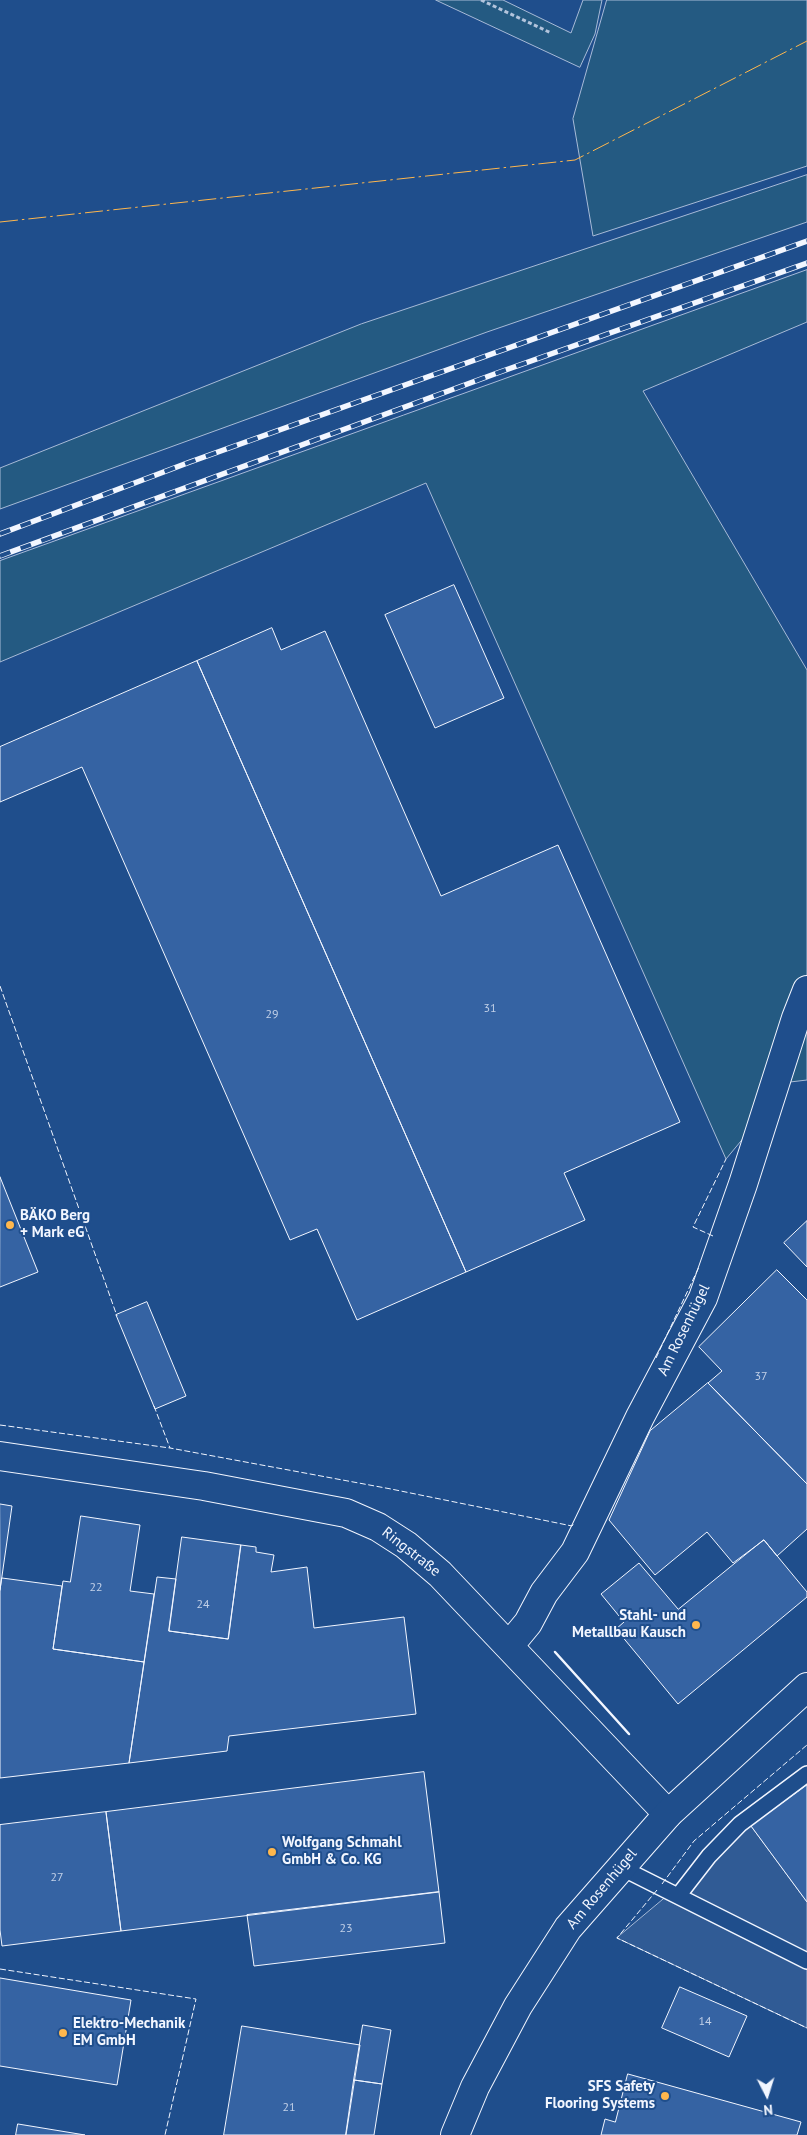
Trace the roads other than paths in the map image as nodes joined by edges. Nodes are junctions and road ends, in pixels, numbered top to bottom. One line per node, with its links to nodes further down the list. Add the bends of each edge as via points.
1 (807, 990): 3 (street, Am Rosenhügel, via 703,1298 640,1417 575,1552)
2 (0, 1456): 3 (street, Ringstraße, via 204,1486 346,1514 378,1526 406,1545 440,1574)
3 (509, 1646): 6 (street, Ringstraße)
4 (807, 1688): 6 (street, Am Rosenhügel)
5 (807, 1774): 8 (lane, via 740,1824)
6 (668, 1814): 7 (street, Am Rosenhügel)
7 (620, 1867): 8 (lane); 10 (street, Am Rosenhügel, via 568,1928 518,2006 475,2087)
8 (678, 1896): 9 (lane)
9 (807, 1961)
10 (455, 2135)

